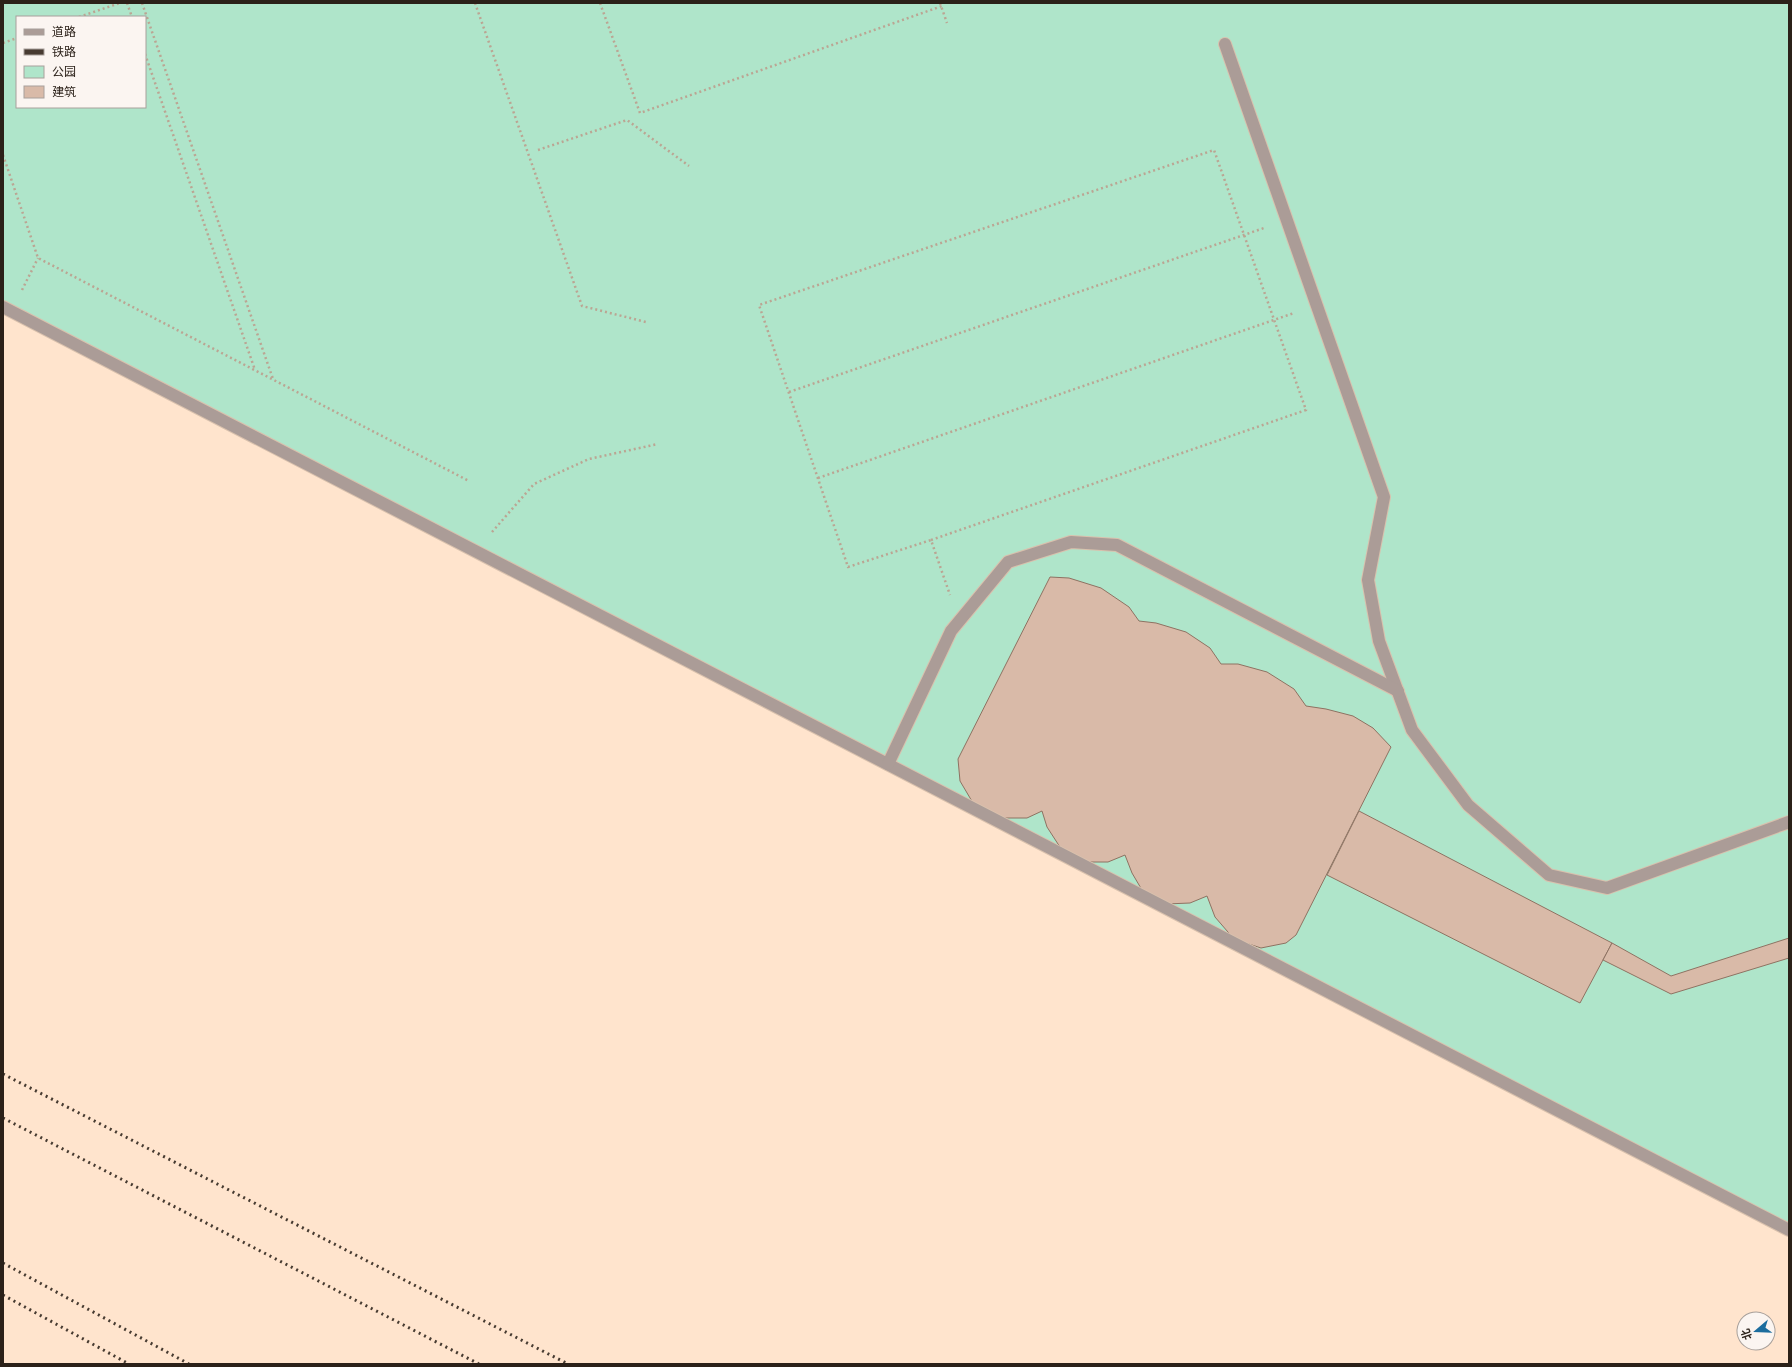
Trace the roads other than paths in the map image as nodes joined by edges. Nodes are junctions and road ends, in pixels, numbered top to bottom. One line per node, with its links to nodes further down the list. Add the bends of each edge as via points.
1 (1225, 44): 3 (lane, via 1384,497 1368,580 1379,641)
2 (7, 309): 4 (lane)
3 (1398, 691): 4 (lane, via 1117,544 1071,542 1008,562 951,631); 5 (lane, via 1412,730 1468,805 1549,875 1607,888)
4 (888, 764): 6 (lane)
5 (1789, 822)
6 (1789, 1230)

